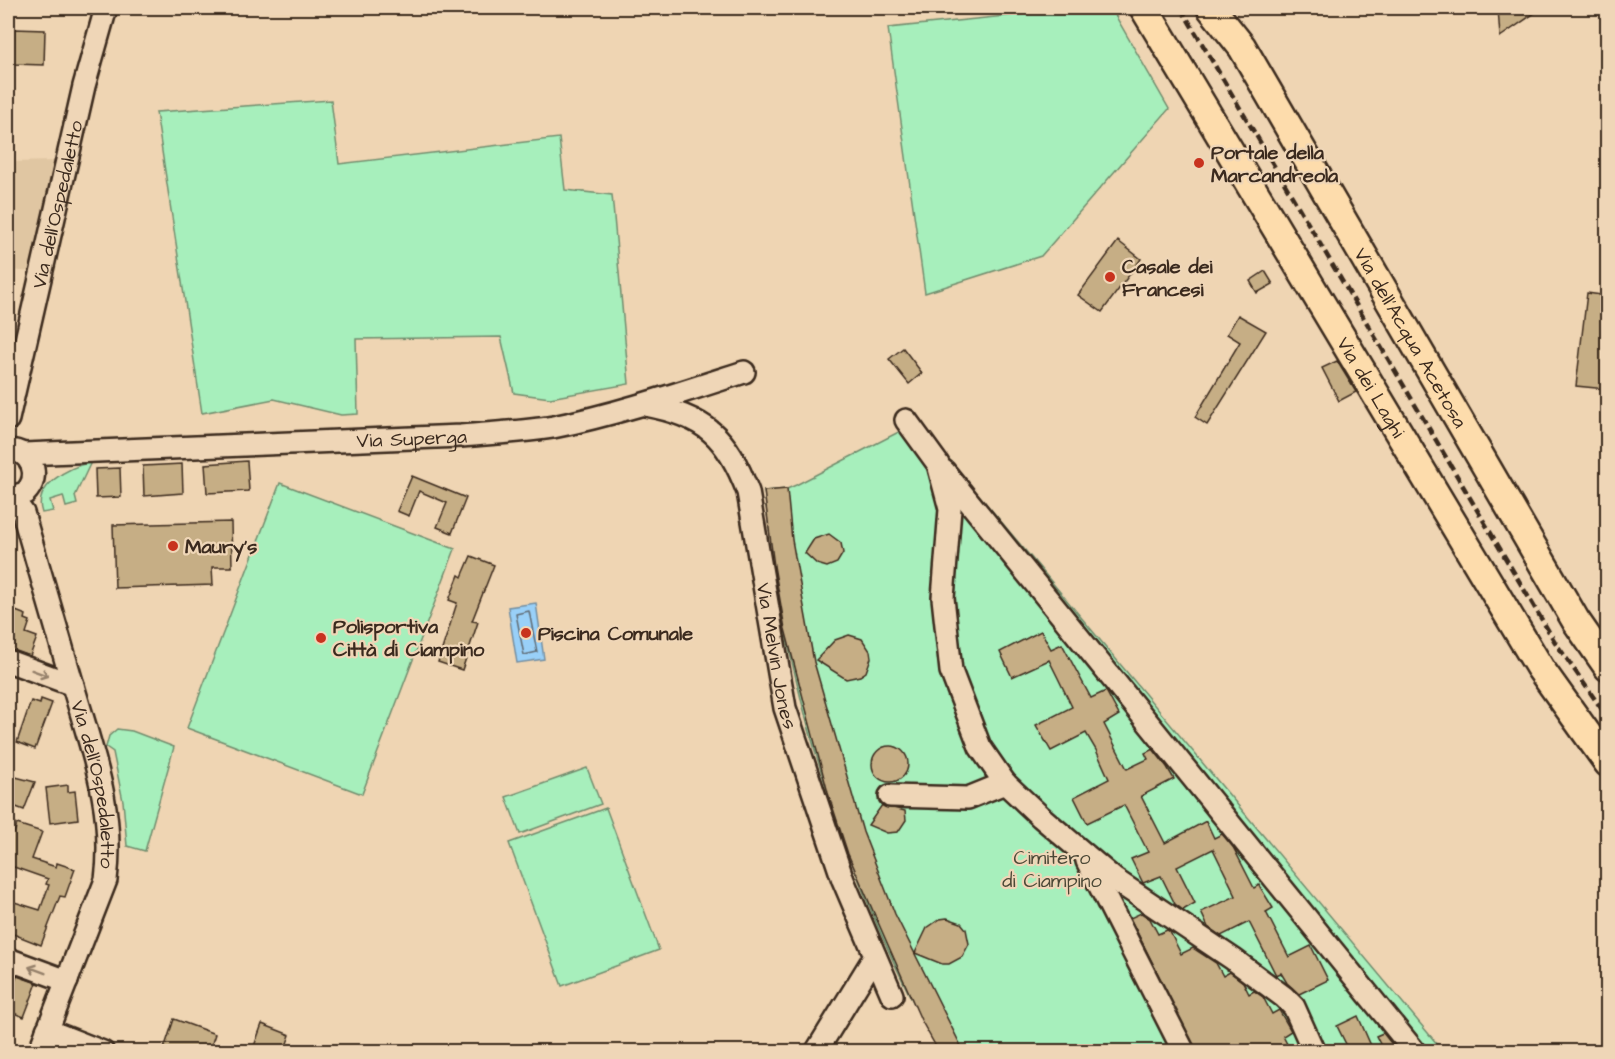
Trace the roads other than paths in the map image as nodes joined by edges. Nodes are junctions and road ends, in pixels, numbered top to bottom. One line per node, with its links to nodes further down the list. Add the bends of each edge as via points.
1 (106, 8): 6 (street, Via dell'Ospedaletto, via 84,86)
2 (1144, 8): 15 (main road, Via dei Laghi, via 1540,668)
3 (1211, 8): 13 (main road, Via dell'Acqua Acetosa, via 1242,47 1576,621)
4 (744, 372): 5 (street, Via Superga)
5 (642, 404): 9 (street, Via Superga, via 552,427 461,436); 19 (street, Via Melvin Jones, via 684,414 705,425 720,437 738,467 748,492 785,708 843,880)
6 (10, 410): 8 (street, Via dell'Ospedaletto)
7 (906, 420): 10 (street)
8 (16, 452): 9 (street, Via Superga); 11 (street, Via dell'Ospedaletto, via 33,465)
9 (71, 453): 11 (street)
10 (938, 464): 16 (street, via 950,509 943,598 951,671 980,747); 29 (street)
11 (21, 496): 14 (street, Via dell'Ospedaletto)
12 (8, 661): 14 (street, one-way to 14)
13 (1608, 667)
14 (73, 685): 21 (street, Via dell'Ospedaletto, via 99,774 110,850 106,880)
15 (1608, 763)
16 (1005, 783): 17 (street, via 968,798); 18 (street)
17 (890, 796)
18 (1082, 852): 27 (street); 28 (street, via 1114,879 1284,997 1294,1007)
19 (875, 956): 22 (street, Via Melvin Jones); 26 (street)
20 (8, 958): 21 (street, one-way to 20)
21 (67, 981): 23 (street, Via dell'Ospedaletto)
22 (892, 995)
23 (47, 1030): 24 (street, Via dell'Ospedaletto); 25 (street)
24 (39, 1052)
25 (103, 1052)
26 (816, 1052)
27 (1184, 1052)
28 (1314, 1052)
29 (1415, 1052)

